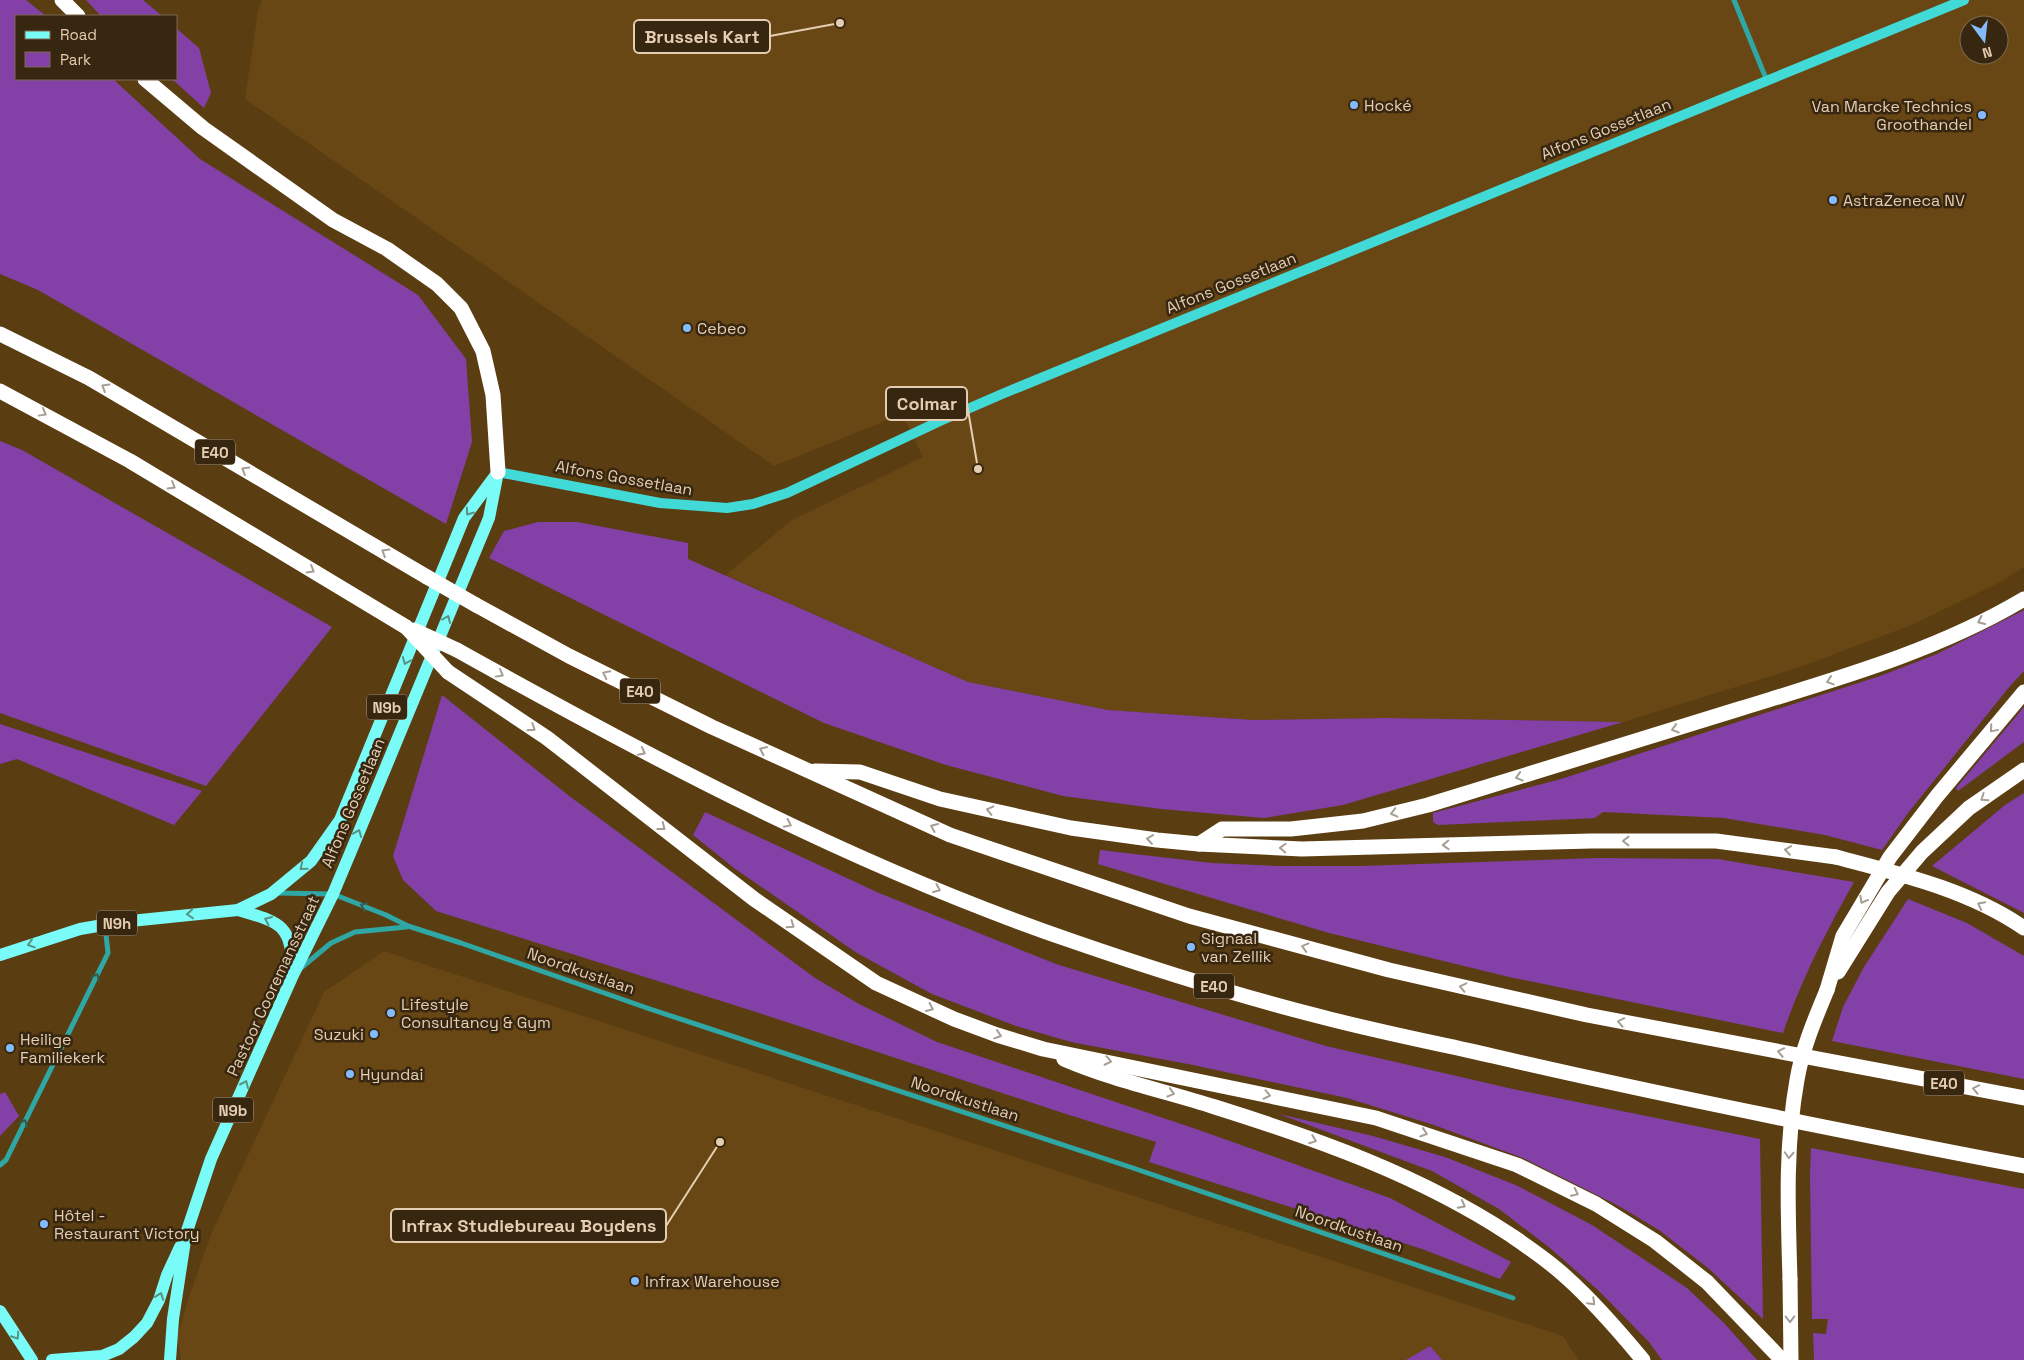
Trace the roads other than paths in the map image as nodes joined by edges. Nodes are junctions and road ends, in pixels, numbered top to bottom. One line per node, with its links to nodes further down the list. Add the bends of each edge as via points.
1 (62, 0): 4 (highway)
2 (1734, 0): 6 (street)
3 (1964, 0): 6 (street, Alfons Gossetlaan)
4 (77, 15)
5 (146, 80): 9 (highway, via 204,128 333,220 387,249 437,284 461,308 483,351 493,395)
6 (1767, 81): 9 (street, Alfons Gossetlaan, via 1002,394 788,493 753,504 727,508 660,503)
7 (0, 334): 14 (highway, E40, one-way to 7, bridge, via 569,656 427,577 88,378)
8 (0, 391): 11 (highway, E40, one-way to 11, via 130,461)
9 (498, 472): 16 (main road, Alfons Gossetlaan / N9b, one-way to 16, via 464,518 340,820 310,861); 17 (main road, Alfons Gossetlaan / N9b, one-way to 9, via 489,518)
10 (2024, 599): 15 (highway, one-way to 15, via 1928,646 1855,673 1437,802 1363,821 1290,829 1222,829)
11 (406, 627): 25 (highway, one-way to 25, bridge, via 448,672 547,738 754,899 876,983 954,1019); 28 (highway, E40, one-way to 28, bridge, via 457,650 714,789 825,842 1073,942 1322,1017 1615,1084)
12 (2024, 692): 24 (highway, one-way to 24, via 1890,857 1843,936)
13 (2024, 770): 24 (highway, one-way to 24, via 1969,808 1922,852 1888,892)
14 (807, 771): 15 (highway, one-way to 14, via 1071,828 940,799 860,772); 26 (highway, E40, one-way to 14, via 1587,1015 1389,970 1189,916 1062,874 950,835)
15 (1198, 844): 21 (highway, one-way to 15, bridge, via 1963,896 1892,872 1836,857 1763,847 1697,841 1302,849)
16 (270, 894): 17 (street); 18 (main road, Alfons Gossetlaan / N9b)
17 (333, 894): 20 (street, Noordkustlaan, one-way to 17); 23 (main road, Pastoor Cooremansstraat / N9b)
18 (238, 910): 19 (main road, Alfons Gossetlaan / N9h, one-way to 19); 23 (main road, one-way to 18, via 292,948 282,928 273,921)
19 (105, 925): 22 (main road, Alfons Gossetlaan / N9h, one-way to 22, via 80,929); 27 (street, one-way to 19, via 6,1160 108,953)
20 (408, 926): 23 (street, via 355,932 331,943); 30 (street, Noordkustlaan)
21 (2024, 928)
22 (0, 955)
23 (293, 974): 29 (main road, Pastoor Cooremansstraat / N9b, one-way to 23, via 212,1159)
24 (1827, 990): 37 (highway, one-way to 37, bridge, via 1812,1026 1797,1079 1791,1117 1788,1157)
25 (1042, 1049): 35 (highway, one-way to 35, via 1090,1070 1282,1128 1405,1176 1480,1215 1525,1244 1558,1270 1609,1319); 36 (highway, one-way to 36, via 1376,1118 1517,1165 1596,1204 1655,1241 1707,1282)
26 (2024, 1098)
27 (0, 1165)
28 (2024, 1166)
29 (186, 1234): 33 (main road, N9b, one-way to 29, via 102,1356 119,1349 134,1337 147,1323 159,1300); 34 (main road, Pastoor Cooremansstraat / N9b)
30 (1513, 1298)
31 (0, 1311): 32 (main road, one-way to 32)
32 (32, 1360)
33 (52, 1360)
34 (170, 1360)
35 (1643, 1360)
36 (1782, 1360)
37 (1791, 1360)

